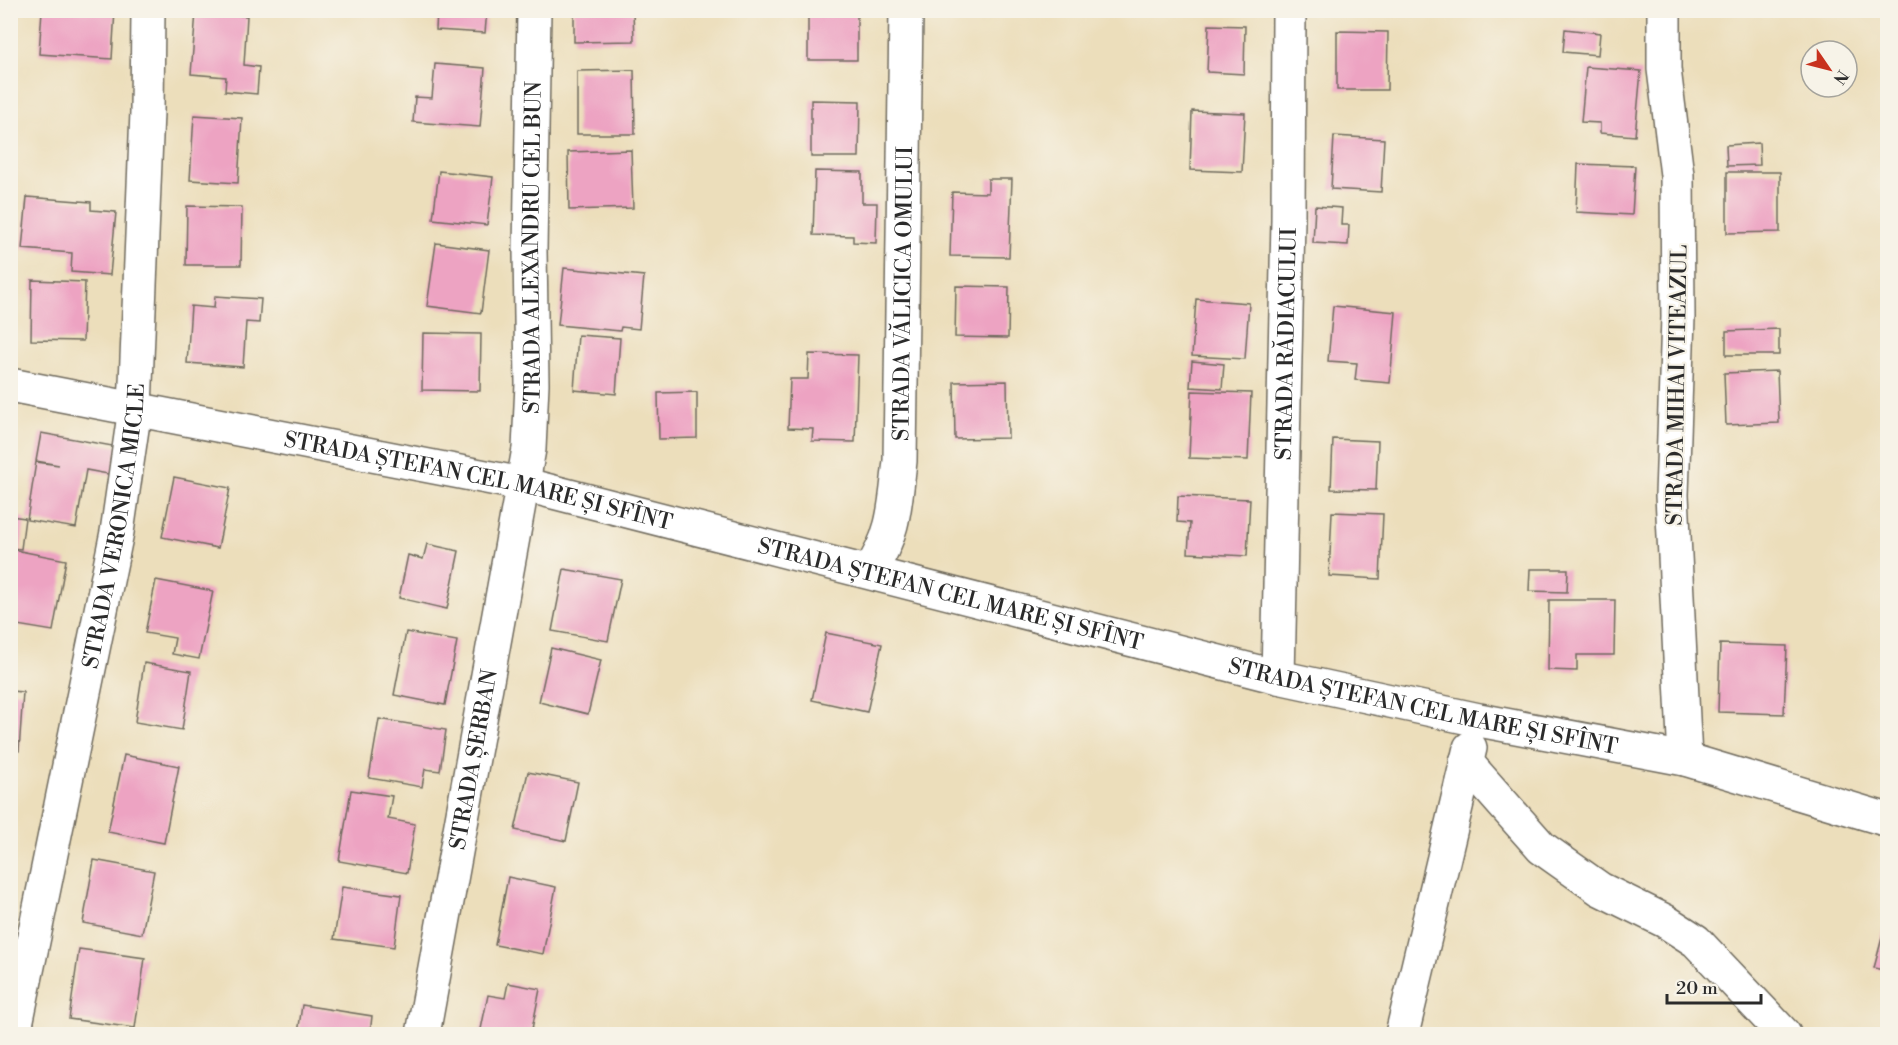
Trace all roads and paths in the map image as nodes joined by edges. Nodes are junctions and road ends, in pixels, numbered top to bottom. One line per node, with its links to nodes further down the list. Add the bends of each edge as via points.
1 (147, 10): 7 (street, STRADA VERONICA MICLE, via 147,112)
2 (534, 10): 8 (street, STRADA ALEXANDRU CEL BUN, via 532,384 529,449)
3 (906, 10): 9 (street, STRADA VĂLICICA OMULUI, via 900,461 893,524 884,551)
4 (1288, 10): 10 (street, STRADA RĂDIACULUI, via 1288,220)
5 (1664, 10): 12 (street, STRADA MIHAI VITEAZUL, via 1664,69 1677,175 1678,317 1672,495)
6 (10, 385): 7 (street, STRADA ȘTEFAN CEL MARE ȘI SFÎNT)
7 (135, 408): 8 (street, STRADA ȘTEFAN CEL MARE ȘI SFÎNT); 15 (street, STRADA VERONICA MICLE, via 117,532)
8 (522, 484): 9 (street, STRADA ȘTEFAN CEL MARE ȘI SFÎNT); 16 (street, STRADA ȘERBAN)
9 (869, 572): 10 (street, STRADA ȘTEFAN CEL MARE ȘI SFÎNT)
10 (1278, 677): 11 (street, STRADA ȘTEFAN CEL MARE ȘI SFÎNT)
11 (1479, 720): 12 (street, STRADA ȘTEFAN CEL MARE ȘI SFÎNT); 13 (street)
12 (1685, 759): 14 (street, STRADA ȘTEFAN CEL MARE ȘI SFÎNT)
13 (1466, 762): 17 (street); 18 (street, via 1542,848 1600,889 1696,941)
14 (1887, 820)
15 (14, 1035)
16 (423, 1035)
17 (1402, 1035)
18 (1784, 1035)

